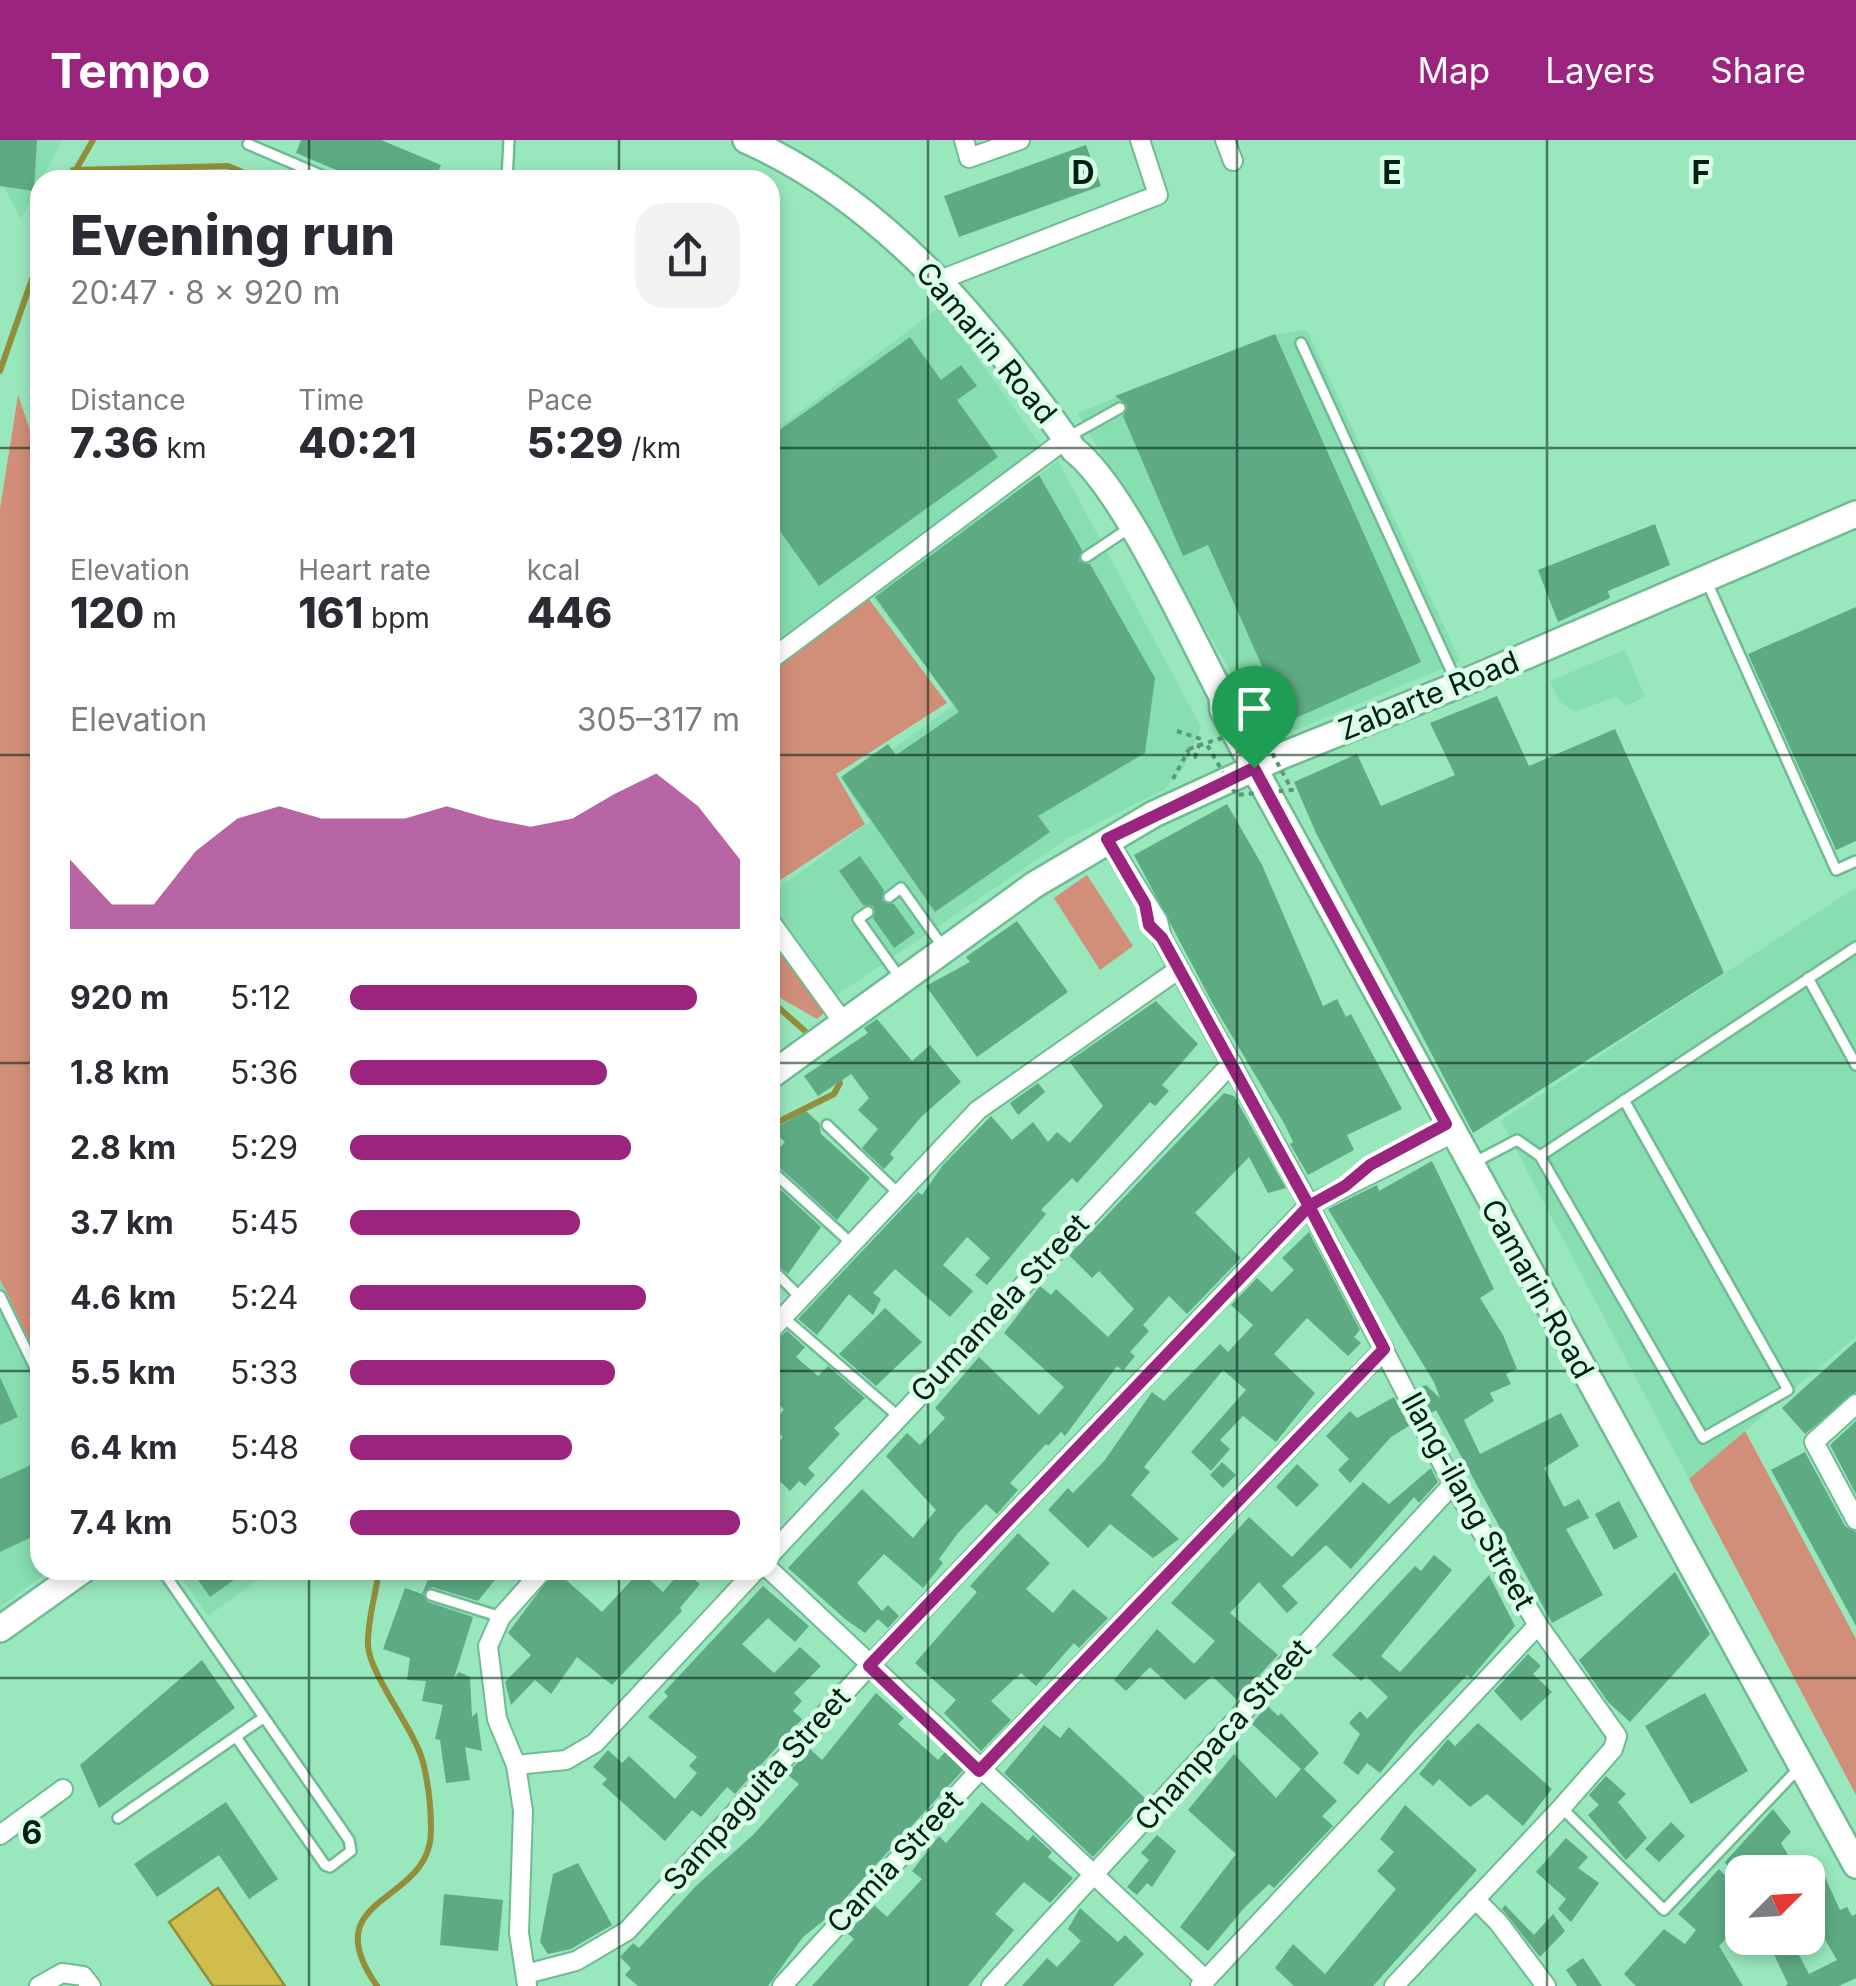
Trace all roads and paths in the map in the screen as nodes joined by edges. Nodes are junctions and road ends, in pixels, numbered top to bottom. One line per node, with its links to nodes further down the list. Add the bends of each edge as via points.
1 (508, 140): 10 (lane)
2 (746, 140): 11 (main road, Camarin Road, via 835,190)
3 (964, 140): 4 (street, via 970,158)
4 (1020, 140)
5 (1140, 140): 11 (street, via 1158,195)
6 (1225, 140): 8 (street)
7 (248, 144): 9 (lane)
8 (1233, 161)
9 (309, 170)
10 (507, 170)
11 (940, 280): 14 (main road, Camarin Road)
12 (1302, 342): 20 (lane)
13 (1120, 408): 14 (lane)
14 (1070, 444): 16 (main road, Camarin Road); 19 (street); 21 (main road, Camarin Road, via 1131,527)
15 (1856, 514): 18 (main road, Zabarte Road)
16 (1122, 533): 17 (lane); 21 (main road, Camarin Road)
17 (1086, 557)
18 (1706, 579): 20 (main road, Zabarte Road); 28 (lane, via 1836,870)
19 (780, 653)
20 (1458, 686): 25 (main road, Zabarte Road)
21 (1224, 710): 25 (main road, Camarin Road)
22 (1177, 731): 24 (path, bridge, via 1202,739 1195,757)
23 (1206, 743): 23 (path, bridge, via 1258,727 1292,790 1236,796); 24 (path, bridge)
24 (1187, 754): 26 (path)
25 (1254, 768): 27 (main road, Zabarte Road); 43 (main road, Camarin Road)
26 (1171, 783)
27 (1107, 839): 33 (main road, Zabarte Road); 34 (street, Ilang-ilang Street)
28 (1856, 861)
29 (888, 897): 33 (lane, via 901,888)
30 (868, 912): 36 (lane, via 858,919)
31 (780, 934): 37 (street)
32 (1856, 947): 35 (lane)
33 (944, 950): 36 (main road, Zabarte Road)
34 (1179, 969): 38 (street, Ilang-ilang Street); 47 (street, via 978,1110)
35 (1808, 978): 39 (lane); 41 (lane)
36 (902, 980): 37 (main road, Zabarte Road)
37 (843, 1022): 40 (main road, Zabarte Road)
38 (1232, 1063): 48 (street, Ilang-ilang Street); 58 (street, Gumamela Street)
39 (1856, 1065)
40 (780, 1069)
41 (1624, 1100): 44 (lane); 44 (lane, via 1788,1390 1702,1438)
42 (827, 1125): 47 (lane)
43 (1449, 1129): 45 (main road, Camarin Road); 48 (street, Sampaguita Street, via 1370,1165)
44 (1540, 1156): 45 (lane, via 1517,1140)
45 (1470, 1165): 75 (main road, Camarin Road)
46 (780, 1178): 49 (lane)
47 (898, 1193): 49 (street)
48 (1309, 1206): 55 (street, Ilang-ilang Street); 71 (street, Sampaguita Street)
49 (851, 1243): 52 (street)
50 (780, 1277): 52 (lane)
51 (0, 1296): 56 (lane)
52 (801, 1297): 53 (street)
53 (780, 1320)
54 (780, 1327): 58 (lane)
55 (1384, 1349): 59 (street, Ilang-ilang Street); 76 (street, Camia Street)
56 (30, 1358)
57 (1856, 1404): 60 (street, via 1814,1442)
58 (898, 1416): 61 (street, Gumamela Street)
59 (1454, 1484): 69 (street, Ilang-ilang Street); 82 (street, Champaca Street)
60 (1856, 1520)
61 (780, 1544)
62 (70, 1580): 70 (main road)
63 (169, 1580): 72 (lane)
64 (526, 1580): 68 (street)
65 (747, 1580): 74 (street, via 595,1743 566,1760)
66 (780, 1580): 71 (street)
67 (431, 1595): 68 (lane)
68 (501, 1617): 74 (street, via 488,1646 490,1676 497,1719)
69 (1538, 1625): 78 (street, Ilang-ilang Street, via 1617,1736); 85 (street)
70 (0, 1630)
71 (869, 1666): 76 (street); 84 (street, Sampaguita Street, via 627,1931 576,1962)
72 (263, 1718): 73 (lane); 73 (lane, via 349,1840 351,1851 330,1867)
73 (236, 1737): 79 (lane)
74 (516, 1765): 84 (street, via 524,1810 519,1932)
75 (1800, 1767): 78 (lane, via 1664,1910); 81 (main road, Camarin Road)
76 (979, 1771): 82 (street); 88 (street, Camia Street)
77 (63, 1790): 80 (street)
78 (1562, 1807): 83 (street)
79 (118, 1818)
80 (0, 1834)
81 (1856, 1866)
82 (1094, 1876): 85 (street); 89 (street, Champaca Street)
83 (1475, 1899): 90 (street); 91 (street)
84 (526, 1980)
85 (1203, 1983)
86 (39, 1986): 87 (street, via 62,1973 83,1976)
87 (91, 1986)
88 (782, 1986)
89 (991, 1986)
90 (1394, 1986)
91 (1546, 1986)

